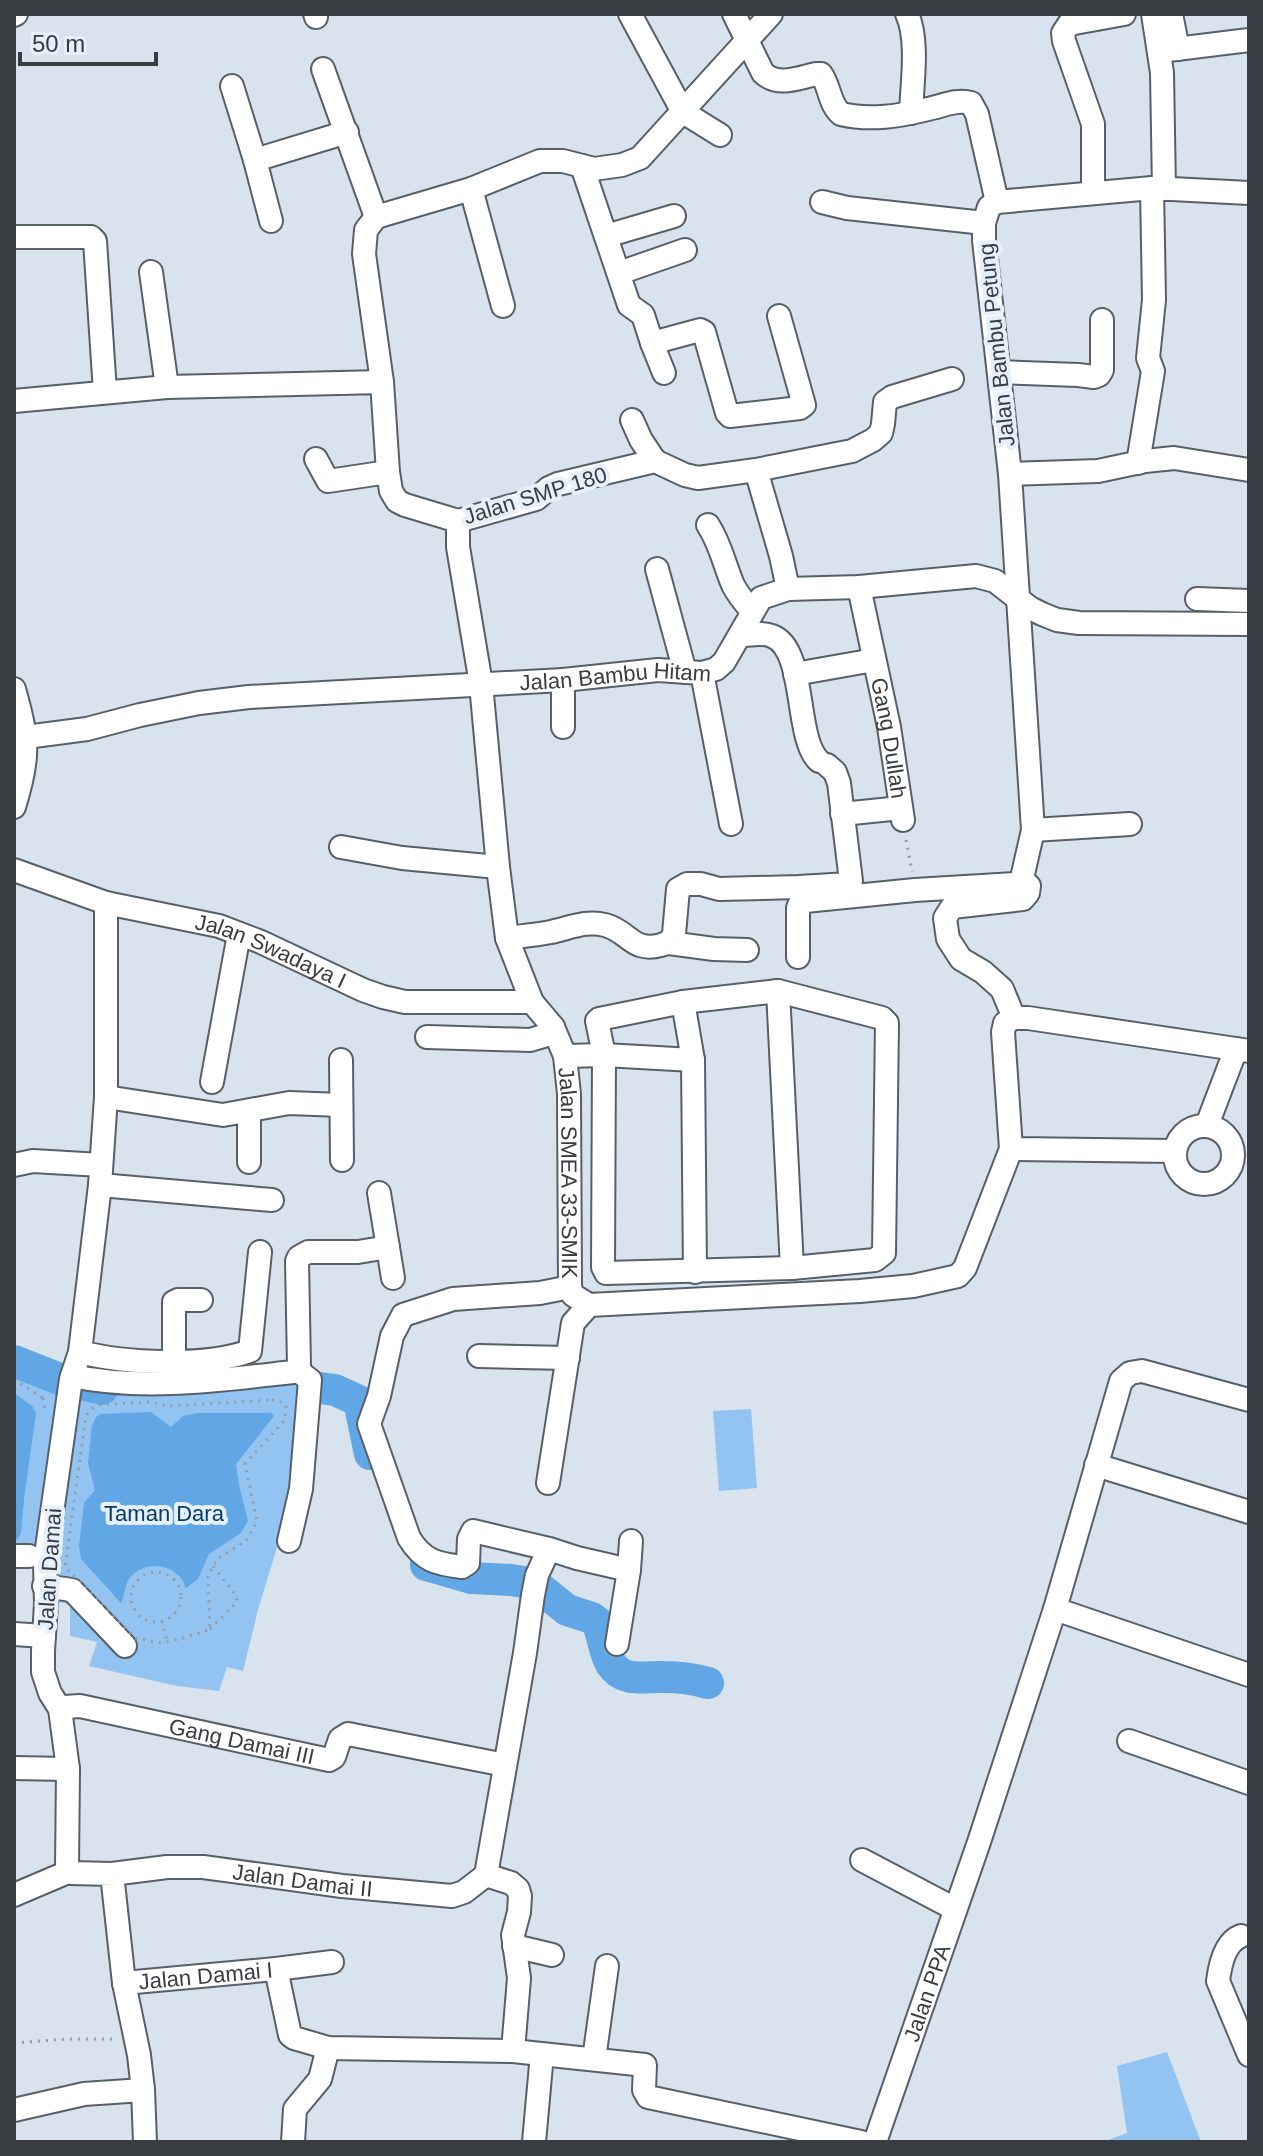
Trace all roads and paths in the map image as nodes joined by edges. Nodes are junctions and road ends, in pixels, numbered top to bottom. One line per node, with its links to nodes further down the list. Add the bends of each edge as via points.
1 (630, 14): 13 (street)
2 (734, 14): 9 (street)
3 (771, 14): 9 (street)
4 (907, 14): 14 (street, via 913,47)
5 (1124, 14): 21 (street, via 1069,24 1063,33 1093,124)
6 (1153, 14): 10 (street)
7 (1171, 14): 10 (street)
8 (1249, 40): 10 (street)
9 (746, 41): 13 (street); 14 (street, via 771,80 821,74 841,114 879,118)
10 (1169, 50): 20 (street)
11 (323, 69): 15 (street)
12 (232, 86): 17 (street)
13 (683, 112): 16 (street); 18 (street, via 640,158 594,169)
14 (911, 113): 24 (street, via 956,101 971,103)
15 (347, 132): 17 (street); 26 (street)
16 (720, 135)
17 (255, 160): 27 (street)
18 (582, 166): 19 (street, via 540,161); 29 (street)
19 (471, 189): 26 (street); 34 (street)
20 (1158, 189): 21 (street); 22 (street); 48 (street, via 1148,358 1153,371)
21 (1093, 193): 24 (street)
22 (1249, 193)
23 (822, 202): 28 (street)
24 (997, 202): 28 (street, Jalan Bambu Petung, via 989,207)
25 (674, 216): 29 (street)
26 (376, 217): 41 (street, Jalan SMP 180, via 366,230 364,254)
27 (271, 221)
28 (984, 223): 38 (street, Jalan Bambu Petung)
29 (606, 236): 33 (street)
30 (14, 237): 43 (street, via 91,237 96,246)
31 (685, 250): 33 (street)
32 (151, 272): 42 (street)
33 (619, 273): 37 (street, via 629,305 643,315)
34 (503, 306)
35 (779, 316): 37 (street, via 804,402 800,408 730,416 704,332)
36 (1102, 320): 38 (street, via 1099,375)
37 (652, 343): 39 (street)
38 (999, 372): 52 (street, Jalan Bambu Petung)
39 (664, 373)
40 (952, 379): 49 (street, via 885,402 881,433 852,451)
41 (382, 382): 42 (street); 51 (street, Jalan SMP 180)
42 (167, 387): 43 (street)
43 (105, 392): 44 (street)
44 (14, 401)
45 (632, 420): 47 (street)
46 (316, 459): 51 (street, via 328,481)
47 (655, 461): 49 (street, via 698,478); 53 (street, Jalan SMP 180, via 558,484 536,499)
48 (1138, 463): 50 (street, via 1174,458); 52 (street, via 1098,471)
49 (756, 470): 57 (street)
50 (1249, 470)
51 (388, 472): 53 (street, Jalan SMP 180, via 397,501)
52 (1010, 474): 58 (street, Jalan Bambu Petung)
53 (458, 521): 68 (street, Jalan SMP 180)
54 (708, 525): 61 (street, via 732,583)
55 (657, 569): 65 (street)
56 (859, 587): 57 (street); 58 (street, via 976,576 995,581); 64 (street, Gang Dullah)
57 (788, 589): 61 (street, via 761,598)
58 (1017, 597): 62 (street, via 1042,614 1079,623); 77 (street, Jalan Bambu Petung)
59 (1197, 599): 60 (street)
60 (1249, 601)
61 (752, 611): 63 (street, Jalan Bambu Hitam)
62 (1249, 624)
63 (741, 635): 65 (street, Jalan Bambu Hitam, via 716,669); 66 (street, via 777,638)
64 (874, 660): 66 (street); 74 (street, Gang Dullah)
65 (693, 672): 67 (street, Jalan Bambu Hitam, via 658,670); 75 (street)
66 (795, 674): 73 (street, via 811,750 837,777)
67 (563, 680): 68 (street, Jalan Bambu Hitam); 70 (street)
68 (481, 684): 71 (street, Jalan Bambu Hitam, via 249,697); 79 (street, Jalan SMEA 33-SMIK)
69 (14, 689): 71 (street)
70 (563, 727)
71 (26, 737): 72 (street)
72 (14, 807)
73 (842, 814): 74 (street); 83 (street, via 851,881)
74 (902, 814): 82 (path, Gang Dullah)
75 (731, 824)
76 (1130, 824): 77 (street)
77 (1033, 830): 81 (street, Jalan Bambu Petung)
78 (341, 847): 79 (street)
79 (498, 867): 86 (street, Jalan SMEA 33-SMIK)
80 (14, 870): 84 (street, Jalan Swadaya I)
81 (1022, 879): 82 (street, via 1015,884); 93 (street, via 1029,886 1023,899 952,907 945,918 954,949 1002,989)
82 (915, 890): 83 (street)
83 (800, 895): 87 (street, via 682,886); 89 (street)
84 (106, 903): 85 (street, Jalan Swadaya I); 102 (street, Jalan Damai)
85 (239, 934): 91 (street, Jalan Swadaya I, via 363,990 405,1002); 101 (street)
86 (507, 938): 87 (street, via 586,923 608,925 640,947); 91 (street, Jalan SMEA 33-SMIK)
87 (669, 943): 88 (street)
88 (747, 950)
89 (798, 957)
90 (778, 991): 92 (street); 117 (street, via 887,1023 884,1253); 118 (street)
91 (532, 1002): 94 (street, Jalan SMEA 33-SMIK)
92 (683, 1002): 97 (street, via 599,1019); 100 (street)
93 (1014, 1018): 96 (street); 106 (street, via 1003,1032)
94 (553, 1027): 95 (street, via 547,1035 530,1040); 98 (street, Jalan SMEA 33-SMIK)
95 (427, 1037)
96 (1242, 1050): 105 (street)
97 (604, 1055): 98 (street); 100 (street); 119 (street, via 604,1270)
98 (565, 1056): 121 (street, Jalan SMEA 33-SMIK)
99 (341, 1060): 103 (street)
100 (693, 1060): 119 (street)
101 (212, 1082)
102 (106, 1097): 104 (street, via 223,1115); 112 (street, Jalan Damai)
103 (341, 1105): 104 (street, via 289,1103); 108 (street)
104 (249, 1111): 110 (street)
105 (1207, 1125): 107 (street, via 1185,1131); 109 (street, via 1227,1136)
106 (1011, 1149): 107 (street); 122 (street, Jalan SMEA 33-SMIK, via 958,1276)
107 (1174, 1151): 109 (street, via 1180,1173 1200,1184 1222,1178)
108 (342, 1160)
109 (1241, 1161)
110 (249, 1162)
111 (14, 1165): 112 (street, via 33,1161)
112 (101, 1175): 114 (street); 125 (street, Jalan Damai)
113 (379, 1193): 115 (street)
114 (272, 1200)
115 (388, 1247): 120 (street); 129 (street, via 299,1257)
116 (260, 1252): 128 (street, via 250,1351)
117 (857, 1262): 118 (street); 122 (street)
118 (792, 1268): 119 (street)
119 (695, 1272)
120 (393, 1278)
121 (570, 1287): 124 (street, Jalan SMEA 33-SMIK); 139 (street, via 453,1299 403,1315 392,1336 369,1424 409,1538 425,1557 462,1567 468,1563 473,1531)
122 (860, 1291): 124 (street, Jalan SMEA 33-SMIK)
123 (201, 1300): 128 (street, via 174,1302)
124 (589, 1305): 127 (street, via 573,1323)
125 (80, 1352): 128 (street); 131 (street, Jalan Damai)
126 (479, 1356): 127 (street)
127 (568, 1358): 135 (street)
128 (174, 1361)
129 (297, 1370): 131 (street, via 188,1383); 137 (street, via 310,1380 301,1489)
130 (14, 1379): 132 (path)
131 (71, 1381): 142 (street, Jalan Damai)
132 (43, 1398)
133 (1249, 1400): 134 (street, Jalan PPA, via 1142,1371 1130,1373 1121,1381)
134 (1096, 1465): 136 (street); 143 (street, Jalan PPA)
135 (548, 1483)
136 (1249, 1512)
137 (289, 1541)
138 (631, 1541): 141 (street)
139 (549, 1549): 141 (street); 154 (street, via 535,1585)
140 (213, 1566): 145 (path, via 208,1577); 145 (path, via 237,1602); 148 (path, via 246,1541 257,1521 245,1464 285,1420 286,1405 272,1400 168,1406 148,1402 91,1409 83,1430 65,1567 135,1638)
141 (629, 1570): 149 (street)
142 (44, 1586): 147 (street, Jalan Damai); 150 (street, via 72,1590)
143 (1055, 1609): 151 (street); 163 (street, Jalan PPA)
144 (162, 1621): 144 (path, via 142,1618 132,1600 137,1581 155,1572 166,1574 180,1589 178,1609); 148 (path)
145 (210, 1629): 148 (path)
146 (14, 1634): 147 (street)
147 (44, 1636): 152 (street, Jalan Damai, via 43,1672)
148 (167, 1641)
149 (617, 1644)
150 (125, 1646)
151 (1249, 1675)
152 (60, 1709): 154 (street, Gang Damai III, via 80,1706 329,1760 348,1734); 156 (street, Jalan Damai)
153 (1129, 1741): 157 (street)
154 (505, 1765): 161 (street)
155 (14, 1768): 156 (street)
156 (68, 1769): 159 (street, Jalan Damai)
157 (1249, 1783)
158 (862, 1860): 163 (street)
159 (68, 1872): 160 (street); 162 (street)
160 (112, 1874): 161 (street, Jalan Damai II, via 203,1867 452,1896); 170 (street)
161 (486, 1875): 165 (street, via 518,1889)
162 (14, 1895)
163 (955, 1909): 184 (street, Jalan PPA)
164 (1246, 1933): 176 (street, via 1230,1942 1218,1981)
165 (514, 1946): 166 (street); 174 (street, via 519,1978)
166 (552, 1955)
167 (332, 1962): 169 (street)
168 (607, 1966): 177 (street)
169 (276, 1969): 170 (street, Jalan Damai I); 173 (street, Jalan Damai I, via 290,2035)
170 (124, 1983): 171 (street)
171 (136, 2039): 172 (path); 178 (street)
172 (14, 2043)
173 (328, 2048): 174 (street, Jalan Damai I); 181 (street, via 320,2079 295,2109)
174 (513, 2051): 175 (street, Jalan Damai I)
175 (542, 2054): 177 (street, Jalan Damai I); 182 (street)
176 (1249, 2055)
177 (594, 2059): 183 (street, Jalan Damai I, via 645,2065 648,2097)
178 (143, 2090): 179 (street, via 84,2094); 180 (street)
179 (14, 2110)
180 (145, 2142)
181 (293, 2142)
182 (534, 2142)
183 (861, 2142)
184 (875, 2142)

